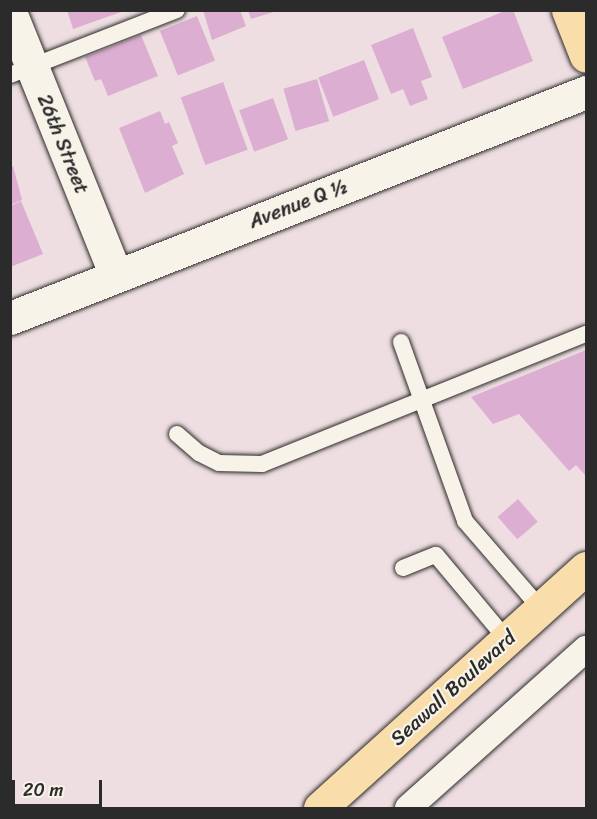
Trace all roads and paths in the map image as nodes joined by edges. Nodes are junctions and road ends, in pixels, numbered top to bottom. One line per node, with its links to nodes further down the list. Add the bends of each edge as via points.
1 (177, 10): 5 (lane)
2 (568, 10): 4 (main road)
3 (10, 12): 5 (street, 26th Street)
4 (586, 56)
5 (21, 71): 7 (street, 26th Street)
6 (586, 92): 7 (street, Avenue Q ½)
7 (116, 276): 8 (street, Avenue Q ½)
8 (10, 318)
9 (586, 334): 11 (lane)
10 (401, 342): 11 (lane)
11 (421, 402): 12 (lane, via 262,464 219,463); 15 (lane, via 465,521)
12 (177, 434)
13 (403, 568): 16 (lane, via 436,555)
14 (586, 568): 15 (main road, Seawall Boulevard)
15 (541, 609): 16 (main road, Seawall Boulevard)
16 (507, 640): 18 (main road, Seawall Boulevard)
17 (586, 649): 19 (street)
18 (320, 808)
19 (408, 808)

